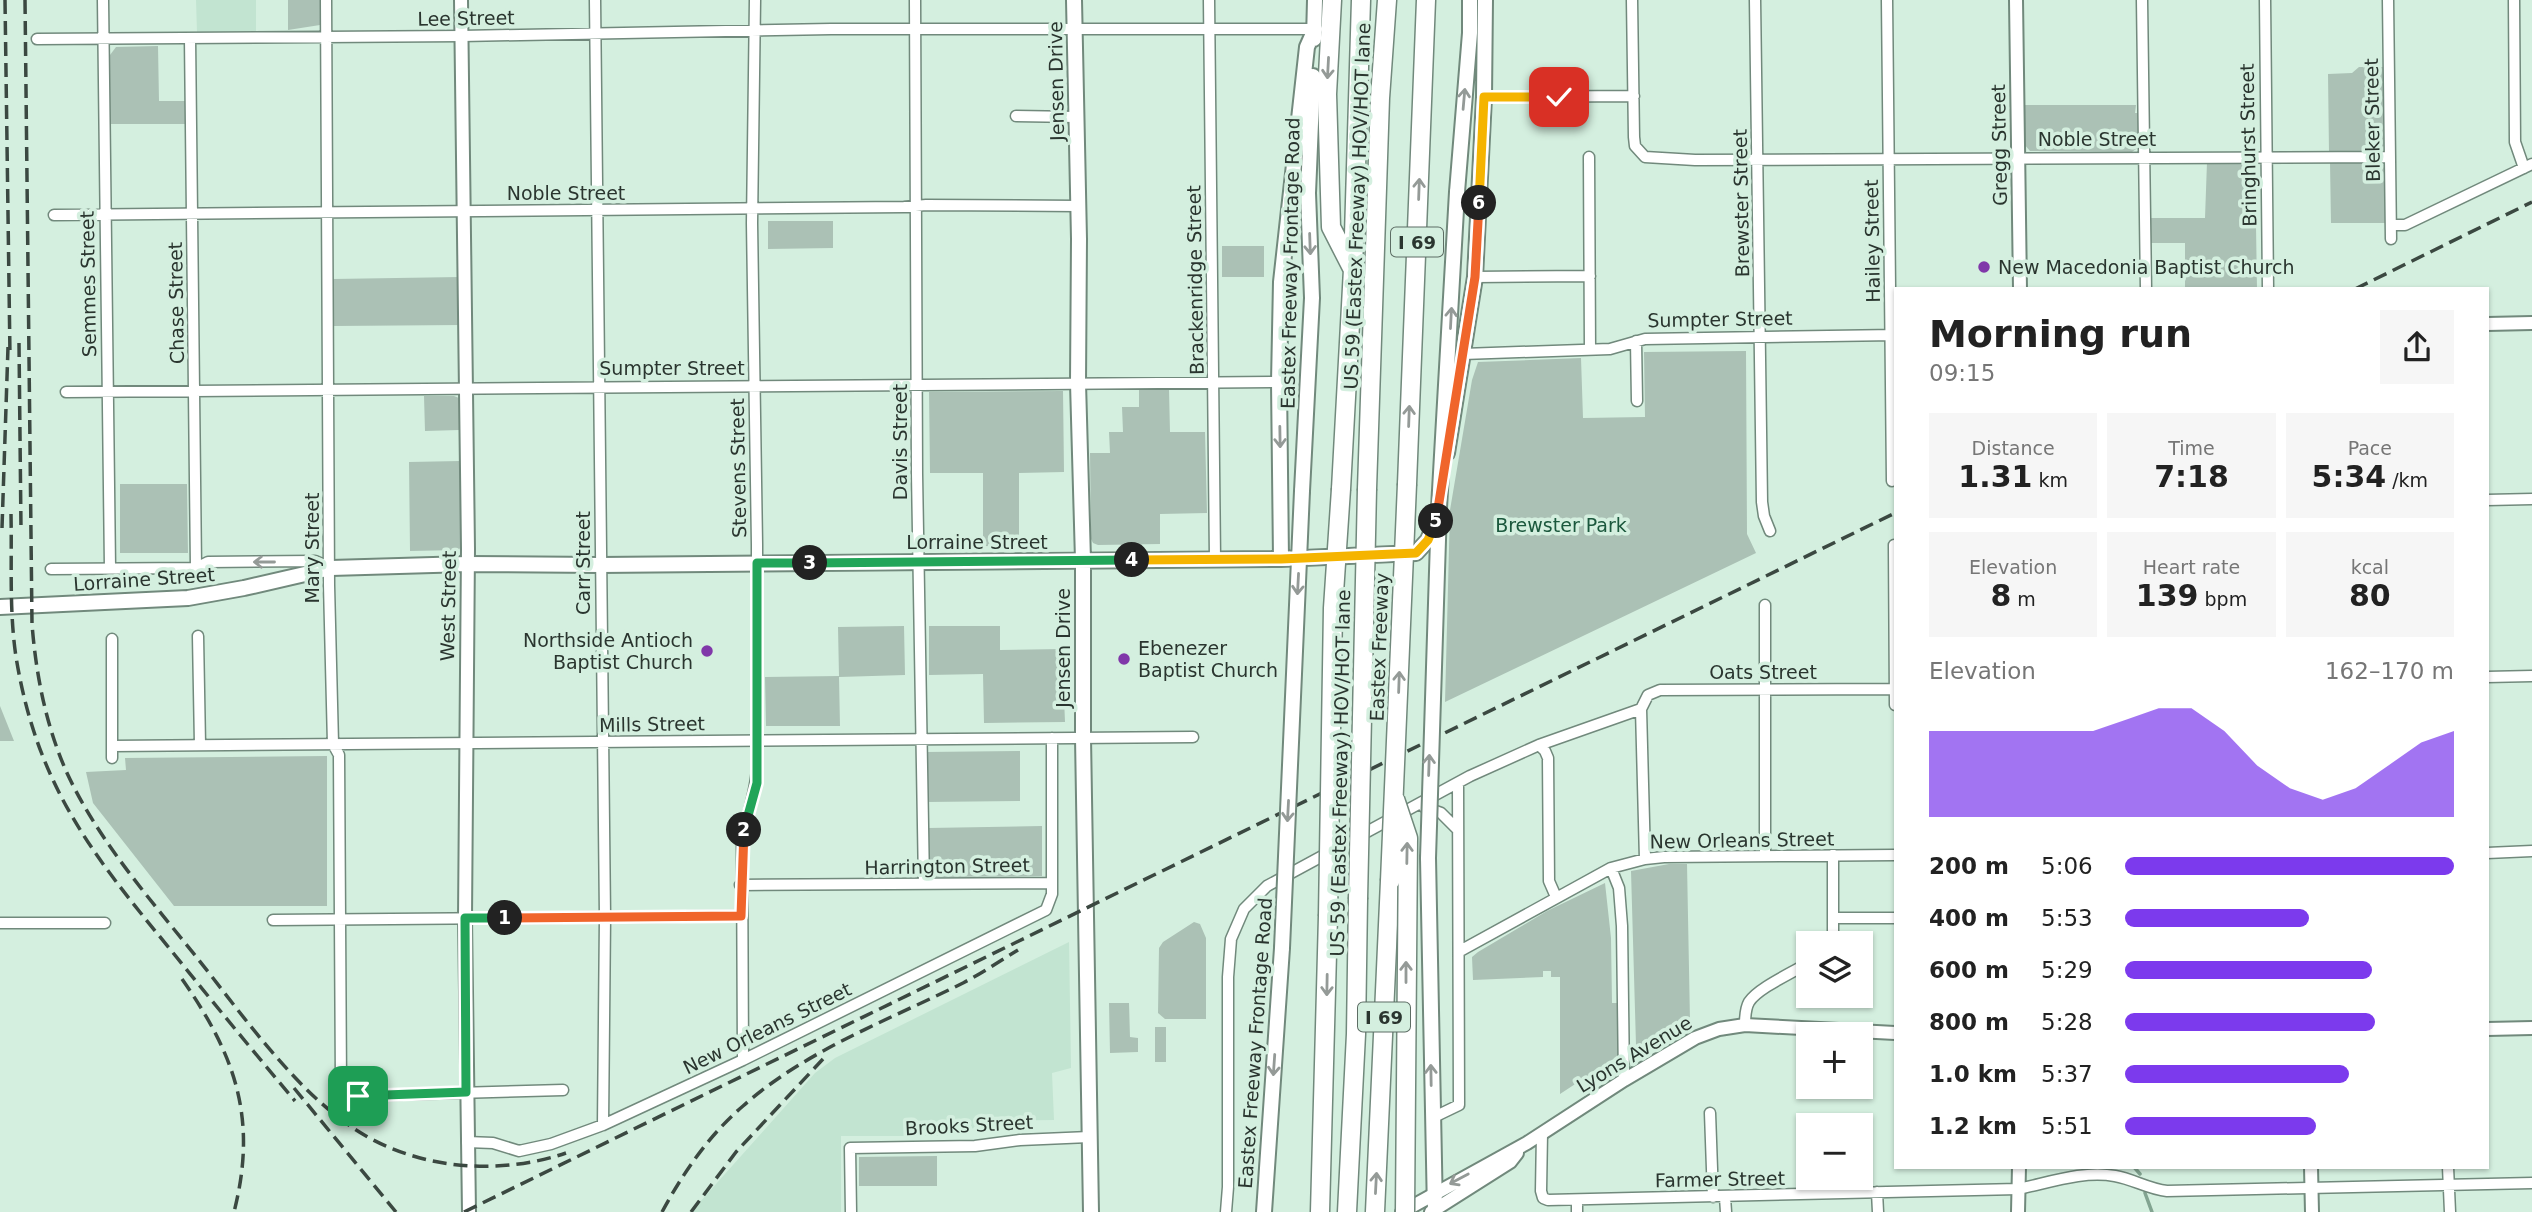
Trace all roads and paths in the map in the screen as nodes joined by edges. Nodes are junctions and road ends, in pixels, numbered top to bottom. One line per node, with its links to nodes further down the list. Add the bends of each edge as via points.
1 (103, 0): 32 (street, Semmes Street)
2 (326, 0): 31 (street, Mary Street)
3 (461, 0): 30 (street, West Street)
4 (595, 0): 29 (street, Carr Street)
5 (755, 0): 28 (street, Stevens Street)
6 (915, 0): 27 (street, Davis Street)
7 (1074, 0): 24 (main road, Jensen Drive)
8 (1209, 0): 25 (street, Brackenridge Street)
9 (1315, 0): 26 (main road)
10 (1332, 0): 58 (highway, one-way to 58, via 1327,94 1331,228)
11 (1361, 0): 58 (highway)
12 (1387, 0): 180 (highway, US 59 (Eastex Freeway) HOV/HOT lane, bridge, via 1367,489 1356,1034)
13 (1426, 0): 120 (highway, Eastex Freeway / I 69, one-way to 13, bridge)
14 (1470, 0): 155 (main road, one-way to 14, bridge, via 1428,858 1438,522)
15 (1485, 0): 36 (main road)
16 (1632, 0): 35 (street)
17 (1755, 0): 45 (street, Brewster Street)
18 (1887, 0): 44 (street, Hailey Street)
19 (2016, 0): 40 (street, Gregg Street)
20 (2142, 0): 41 (street)
21 (2266, 0): 42 (street, Bringhurst Street)
22 (2388, 0): 43 (street, Bleker Street)
23 (2514, 0): 46 (street, via 2515,142)
24 (1075, 29): 25 (street, Lee Street); 27 (street, Lee Street); 38 (main road, Jensen Drive)
25 (1209, 29): 26 (street, Lee Street); 71 (street, Brackenridge Street)
26 (1315, 29): 72 (main road, via 1307,47 1286,232); 178 (main road, Eastex Freeway Frontage Road, one-way to 178, bridge, via 1308,193 1312,298 1282,948)
27 (915, 30): 28 (street, Lee Street); 48 (street, Davis Street)
28 (755, 31): 29 (street, Lee Street); 49 (street, Stevens Street)
29 (596, 34): 30 (street, Lee Street); 50 (street, Carr Street)
30 (462, 36): 31 (street, Lee Street); 51 (street, West Street)
31 (326, 37): 33 (street, Lee Street); 52 (street, Mary Street)
32 (103, 38): 33 (street, Lee Street); 34 (street, Lee Street); 53 (street, Semmes Street)
33 (190, 38): 54 (street, Chase Street)
34 (37, 39)
35 (1633, 96): 36 (street); 45 (street, Noble Street, via 1634,137 1646,157)
36 (1484, 97): 60 (main road)
37 (1016, 116): 38 (street)
38 (1076, 117): 47 (main road, Jensen Drive)
39 (1589, 157): 59 (street)
40 (2019, 157): 41 (street, Noble Street); 44 (street, Noble Street); 61 (street, Gregg Street)
41 (2145, 157): 42 (street, Noble Street); 62 (street)
42 (2267, 157): 43 (street, Noble Street); 63 (street, Bringhurst Street)
43 (2389, 157): 56 (street, Bleker Street)
44 (1889, 158): 45 (street, Noble Street); 66 (street, Hailey Street)
45 (1758, 159): 67 (street, Brewster Street)
46 (2528, 166): 56 (street, via 2405,225)
47 (1078, 206): 48 (street, Noble Street); 73 (main road, Jensen Drive)
48 (916, 207): 49 (street, Noble Street); 74 (street, Davis Street)
49 (752, 209): 50 (street, Noble Street); 75 (street, Stevens Street)
50 (597, 211): 51 (street, Noble Street); 76 (street, Carr Street)
51 (464, 212): 52 (street, Noble Street); 77 (street, West Street)
52 (327, 213): 54 (street, Noble Street); 78 (street, Mary Street)
53 (105, 214): 54 (street, Noble Street); 55 (street, Noble Street); 81 (street, Semmes Street)
54 (192, 214): 79 (street, Chase Street)
55 (54, 215)
56 (2391, 225): 57 (street, Bleker Street)
57 (2391, 239)
58 (1353, 269): 179 (highway, one-way to 179, bridge, via 1333,608)
59 (1590, 276): 60 (street); 69 (street)
60 (1475, 277): 70 (main road)
61 (2020, 287)
62 (2146, 287)
63 (2268, 287)
64 (2532, 323): 65 (street)
65 (2489, 324)
66 (1893, 335): 67 (street, Sumpter Street); 83 (street, Hailey Street)
67 (1760, 337): 68 (street, Sumpter Street); 86 (street, Brewster Street, via 1762,502)
68 (1636, 341): 69 (street, Sumpter Street); 82 (street)
69 (1590, 350): 70 (street, Sumpter Street)
70 (1463, 354): 88 (main road, Lorraine Street, via 1437,519 1422,548 1416,553)
71 (1213, 382): 72 (street, Sumpter Street); 73 (street, Sumpter Street); 87 (street, Brackenridge Street)
72 (1279, 382): 88 (main road, one-way to 88)
73 (1078, 383): 74 (street, Sumpter Street); 89 (main road, Jensen Drive)
74 (917, 384): 75 (street, Sumpter Street); 90 (street, Davis Street)
75 (754, 386): 76 (street, Sumpter Street); 91 (street, Stevens Street)
76 (599, 387): 77 (street, Sumpter Street); 93 (street, Carr Street)
77 (467, 388): 78 (street, Sumpter Street); 92 (street, West Street)
78 (328, 390): 79 (street, Sumpter Street); 96 (street, Mary Street)
79 (194, 391): 81 (street, Sumpter Street); 95 (street, Chase Street)
80 (66, 392): 81 (street, Sumpter Street)
81 (107, 392): 94 (street, Semmes Street)
82 (1637, 401)
83 (1892, 481)
84 (2532, 499): 85 (street)
85 (2489, 500)
86 (1770, 531)
87 (1215, 559): 88 (main road, Lorraine Street); 89 (main road, Lorraine Street)
88 (1281, 559)
89 (1083, 560): 90 (main road, Lorraine Street); 109 (main road, Jensen Drive)
90 (919, 562): 91 (main road, Lorraine Street); 110 (street, Davis Street)
91 (757, 563): 93 (main road, Lorraine Street); 111 (street, Stevens Street)
92 (467, 564): 93 (main road, Lorraine Street); 96 (main road, Lorraine Street); 113 (street, West Street)
93 (600, 565): 112 (street, Carr Street)
94 (110, 568): 95 (street, Lorraine Street); 97 (street, Lorraine Street)
95 (196, 568): 96 (street, Lorraine Street, one-way to 95, via 316,561 208,562)
96 (331, 568): 99 (main road, Lorraine Street, via 188,598); 114 (street, Mary Street)
97 (51, 569)
98 (1765, 605): 105 (street)
99 (0, 607)
100 (198, 636): 115 (street)
101 (112, 639): 117 (street)
102 (2532, 676): 103 (street)
103 (2489, 677)
104 (1894, 689): 105 (street, Oats Street)
105 (1765, 690): 106 (street, Oats Street, via 1660,690 1648,695); 125 (street)
106 (1641, 709): 116 (street, Oats Street); 128 (street)
107 (1193, 737): 109 (street, Mills Street)
108 (1052, 738): 109 (street, Mills Street); 110 (street, Mills Street); 130 (street, Harrington Street)
109 (1083, 738): 158 (main road, Jensen Drive)
110 (923, 739): 111 (street, Mills Street); 131 (street, Davis Street)
111 (757, 740): 112 (street, Mills Street); 132 (street, Stevens Street, via 757,783 741,845)
112 (601, 742): 113 (street, Mills Street); 135 (street, Carr Street)
113 (466, 743): 114 (street, Mills Street); 136 (street, West Street)
114 (333, 744): 115 (street, Mills Street); 139 (street, Mary Street, via 339,755)
115 (200, 745): 117 (street, Mills Street)
116 (1539, 745): 119 (street, Eastex Freeway Frontage Road); 133 (street, via 1548,758 1549,881)
117 (112, 746): 118 (street)
118 (112, 758)
119 (1458, 784): 121 (street, Eastex Freeway Frontage Road); 122 (street)
120 (1395, 799): 181 (highway, Eastex Freeway / I 69, one-way to 120, bridge); 182 (highway, one-way to 120, bridge, via 1408,838)
121 (1418, 805): 122 (street, via 1441,813); 177 (street, Eastex Freeway Frontage Road, via 1267,886 1244,909 1231,939 1228,977)
122 (1458, 830): 144 (street)
123 (2532, 851): 124 (street)
124 (2489, 853)
125 (1765, 855): 126 (street, New Orleans Street); 128 (street, New Orleans Street)
126 (1833, 855): 127 (street, New Orleans Street); 137 (street)
127 (1894, 855)
128 (1645, 859): 129 (street, New Orleans Street)
129 (1611, 868): 133 (street, New Orleans Street); 151 (street, via 1619,888 1622,926)
130 (1052, 883): 131 (street, Harrington Street); 150 (street, New Orleans Street, via 1046,910)
131 (924, 884): 132 (street, Harrington Street)
132 (740, 885): 134 (street, Stevens Street)
133 (1556, 897): 144 (street, New Orleans Street)
134 (741, 916): 135 (street); 150 (street, Stevens Street)
135 (605, 917): 136 (street); 156 (street, Carr Street)
136 (465, 918): 139 (street); 153 (street, West Street)
137 (1834, 918): 138 (street); 143 (street)
138 (1894, 918)
139 (339, 919): 140 (street); 153 (street, Mary Street, via 341,1086 345,1093)
140 (273, 920)
141 (0, 923): 142 (street)
142 (105, 923)
143 (1833, 931)
144 (1460, 951): 155 (street, via 1459,1105)
145 (1796, 970): 146 (street, via 1749,1002)
146 (1745, 1025): 149 (street, Lyons Avenue); 151 (street, Lyons Avenue, via 1695,1038)
147 (2532, 1028): 148 (street)
148 (2489, 1029)
149 (1894, 1033)
150 (743, 1060): 156 (street, New Orleans Street)
151 (1623, 1080): 157 (street, Lyons Avenue)
152 (563, 1090): 153 (street)
153 (466, 1092): 159 (street, West Street)
154 (1710, 1113): 170 (street)
155 (1432, 1118): 169 (main road)
156 (603, 1125): 159 (street, New Orleans Street, via 519,1151)
157 (1542, 1133): 160 (street, Lyons Avenue); 172 (street, Farmer Street, via 1543,1198)
158 (1089, 1137): 175 (street, Brooks Street, via 975,1146 850,1148); 176 (main road, Jensen Drive)
159 (467, 1142): 174 (street, West Street)
160 (1527, 1143): 169 (street, Lyons Avenue, one-way to 169); 173 (street, Lyons Avenue, via 1510,1162)
161 (2019, 1169): 167 (street)
162 (2311, 1169): 166 (street)
163 (2448, 1169): 165 (street)
164 (2532, 1183): 165 (street, Farmer Street)
165 (2449, 1184): 166 (street, Farmer Street); 188 (street)
166 (2311, 1186): 167 (street, Farmer Street, via 2167,1191 2114,1176 2092,1175); 187 (street)
167 (2018, 1189): 168 (street, Farmer Street); 186 (street)
168 (1877, 1192): 171 (street, Farmer Street); 185 (street)
169 (1434, 1193): 173 (main road); 182 (street, Lyons Avenue)
170 (1713, 1197): 171 (street, Farmer Street); 172 (street, Farmer Street)
171 (1725, 1197): 184 (street)
172 (1577, 1200): 183 (street)
173 (1433, 1211)
174 (469, 1212)
175 (851, 1212)
176 (1091, 1212)
177 (1226, 1212)
178 (1264, 1212)
179 (1320, 1212)
180 (1347, 1212)
181 (1375, 1212)
182 (1403, 1212)
183 (1577, 1212)
184 (1726, 1212)
185 (1878, 1212)
186 (2018, 1212)
187 (2312, 1212)
188 (2450, 1212)

